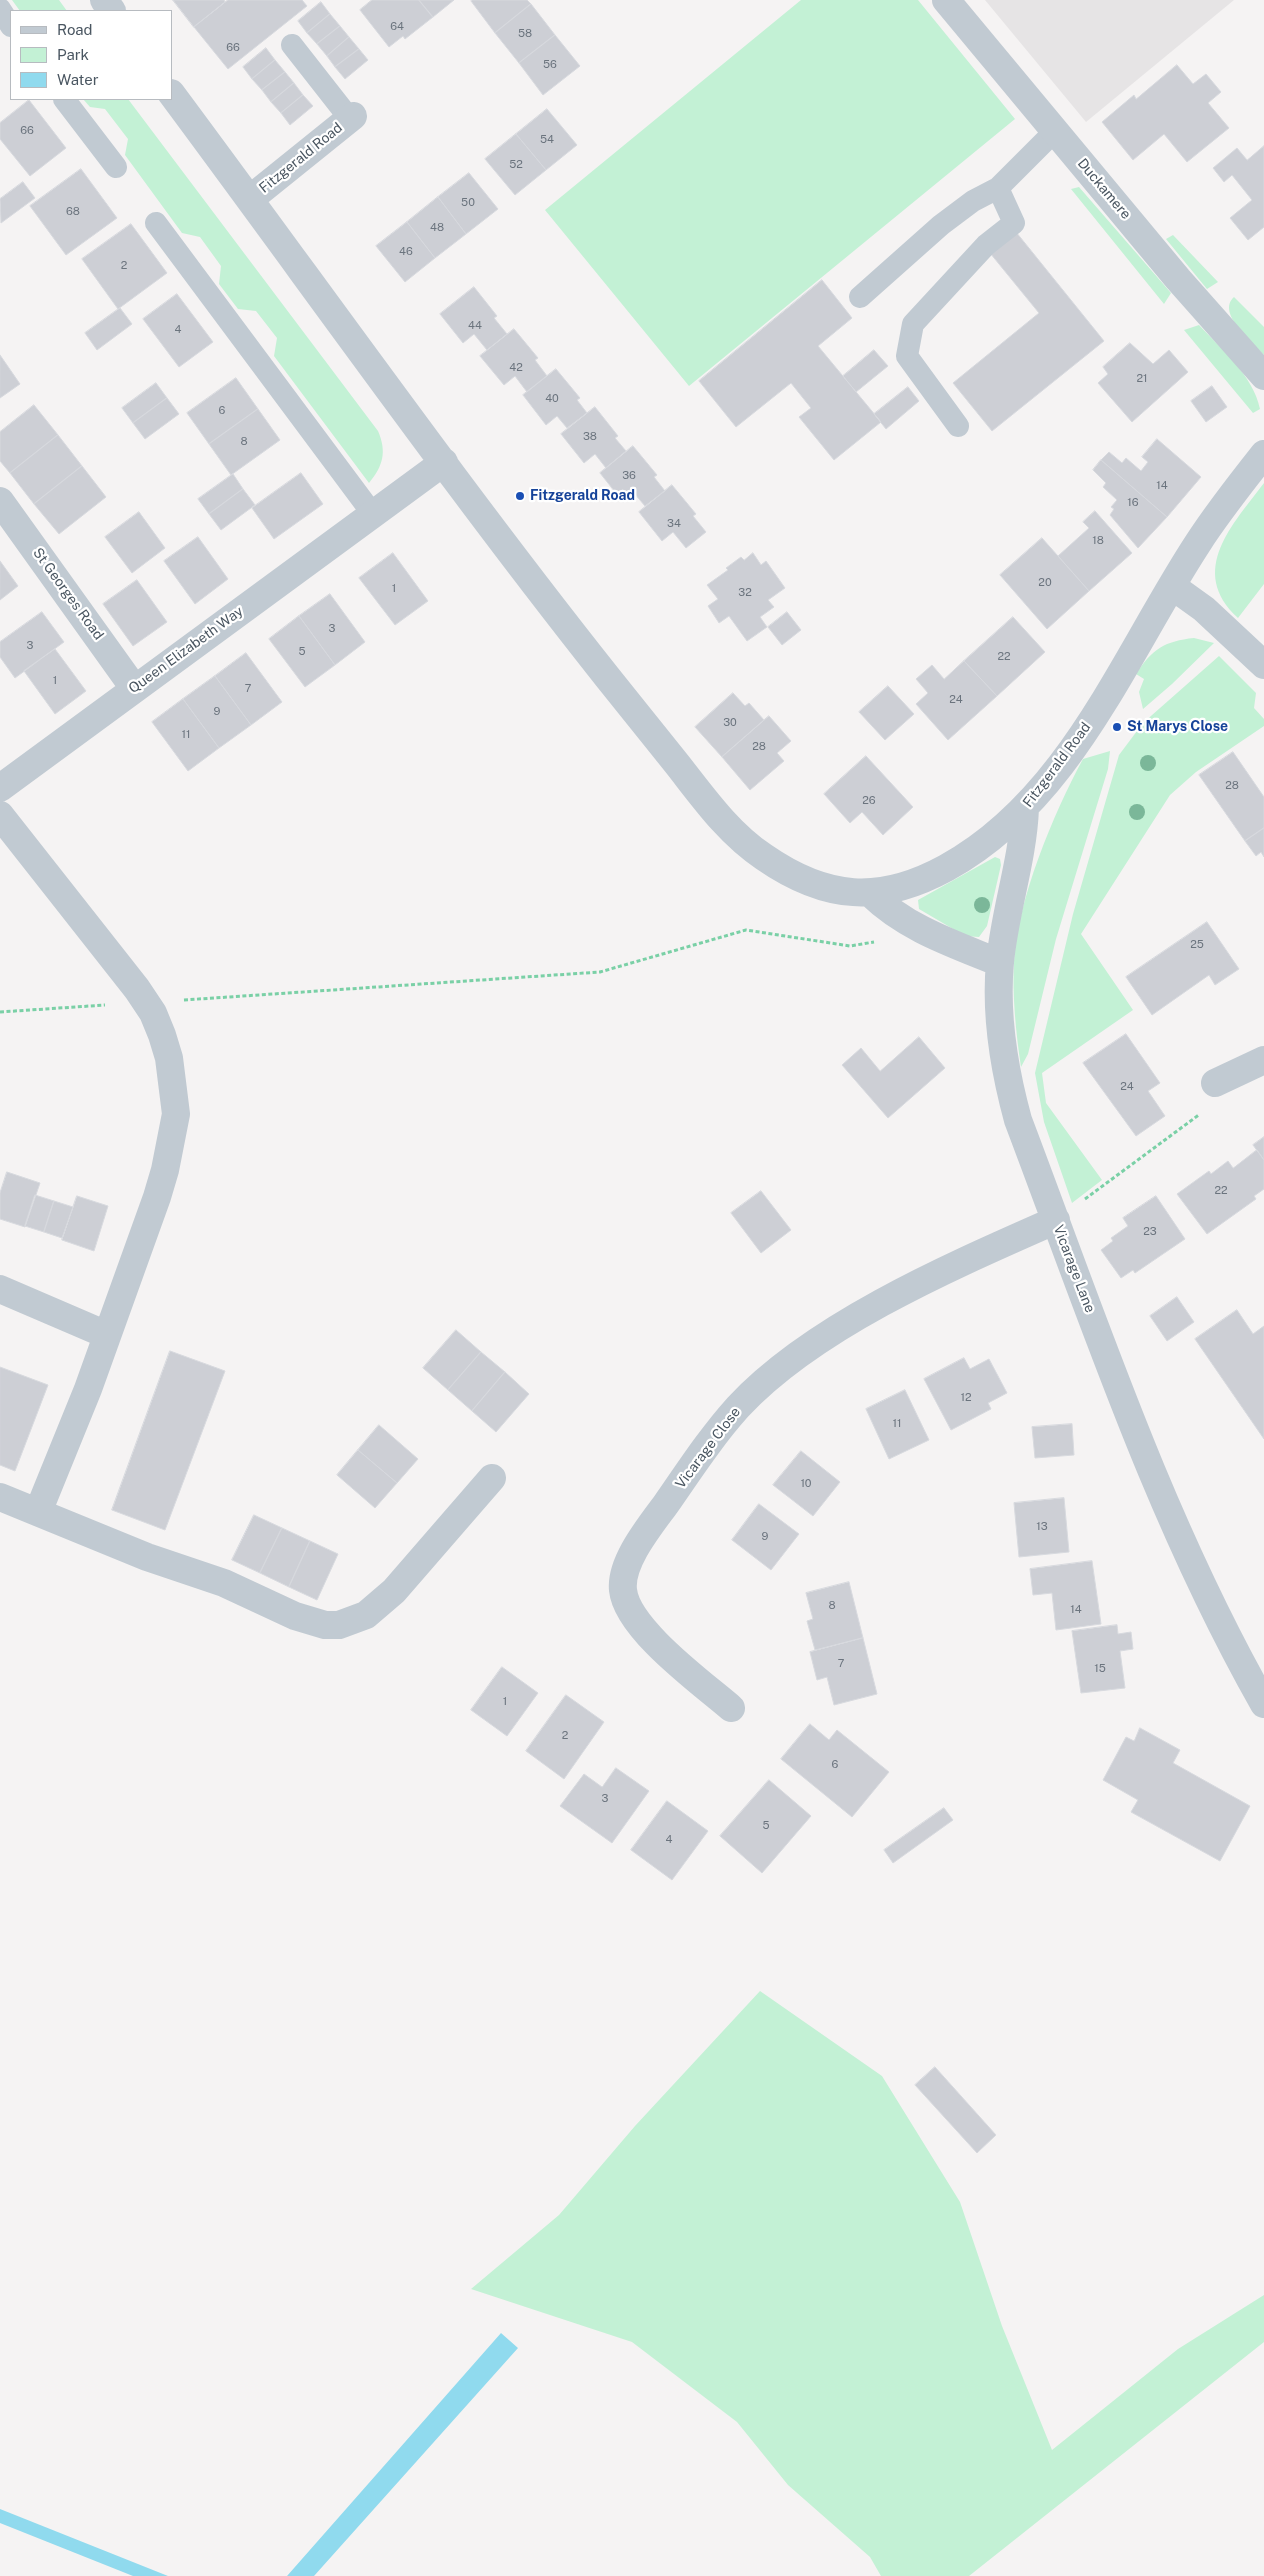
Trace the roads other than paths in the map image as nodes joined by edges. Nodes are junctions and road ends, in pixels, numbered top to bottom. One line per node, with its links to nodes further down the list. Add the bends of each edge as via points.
1 (946, 0): 8 (street, Duckamere)
2 (0, 9): 3 (lane)
3 (10, 24)
4 (292, 45): 7 (lane)
5 (172, 93): 11 (street, Fitzgerald Road)
6 (65, 100): 9 (lane)
7 (352, 118): 11 (street, Fitzgerald Road)
8 (1056, 131): 10 (lane); 14 (street, Duckamere, via 1178,279)
9 (116, 167)
10 (998, 188): 13 (lane, via 941,225); 15 (lane, via 1014,223 986,245 913,324 907,356)
11 (250, 199): 17 (street, Fitzgerald Road)
12 (156, 223): 19 (lane)
13 (860, 296)
14 (1264, 376)
15 (958, 426)
16 (1264, 454): 20 (street, Fitzgerald Road, via 1209,527)
17 (444, 462): 19 (street, Queen Elizabeth Way); 26 (street, Fitzgerald Road, via 550,605 709,806 731,829 763,857 809,881 846,892)
18 (0, 501): 22 (street, St Georges Road)
19 (372, 513): 22 (street, Queen Elizabeth Way)
20 (1172, 586): 21 (street, via 1204,609); 24 (street, Fitzgerald Road, via 1068,755)
21 (1264, 665)
22 (134, 688): 23 (street, Queen Elizabeth Way)
23 (0, 788)
24 (1025, 808): 26 (street, Fitzgerald Road, via 990,839 946,868 910,884); 27 (street, Vicarage Lane, via 1024,835)
25 (0, 815): 32 (street, via 146,1002 169,1058 176,1114 165,1170)
26 (871, 894): 27 (street, via 885,908 929,934)
27 (1000, 963): 30 (street, Vicarage Lane, via 998,1001 1008,1082 1018,1120)
28 (1264, 1060): 29 (street)
29 (1216, 1083)
30 (1056, 1220): 36 (street, Vicarage Lane, via 1160,1494 1226,1636); 37 (street, Vicarage Close, via 871,1309 815,1344 774,1375 739,1406 712,1438 636,1547 623,1579 627,1606 638,1624)
31 (0, 1289): 32 (street)
32 (107, 1335): 35 (street)
33 (492, 1478): 35 (street, via 394,1591 366,1615 339,1625 325,1625 295,1616 224,1583 147,1557)
34 (0, 1497): 35 (street)
35 (38, 1512)
36 (1264, 1704)
37 (731, 1708)

